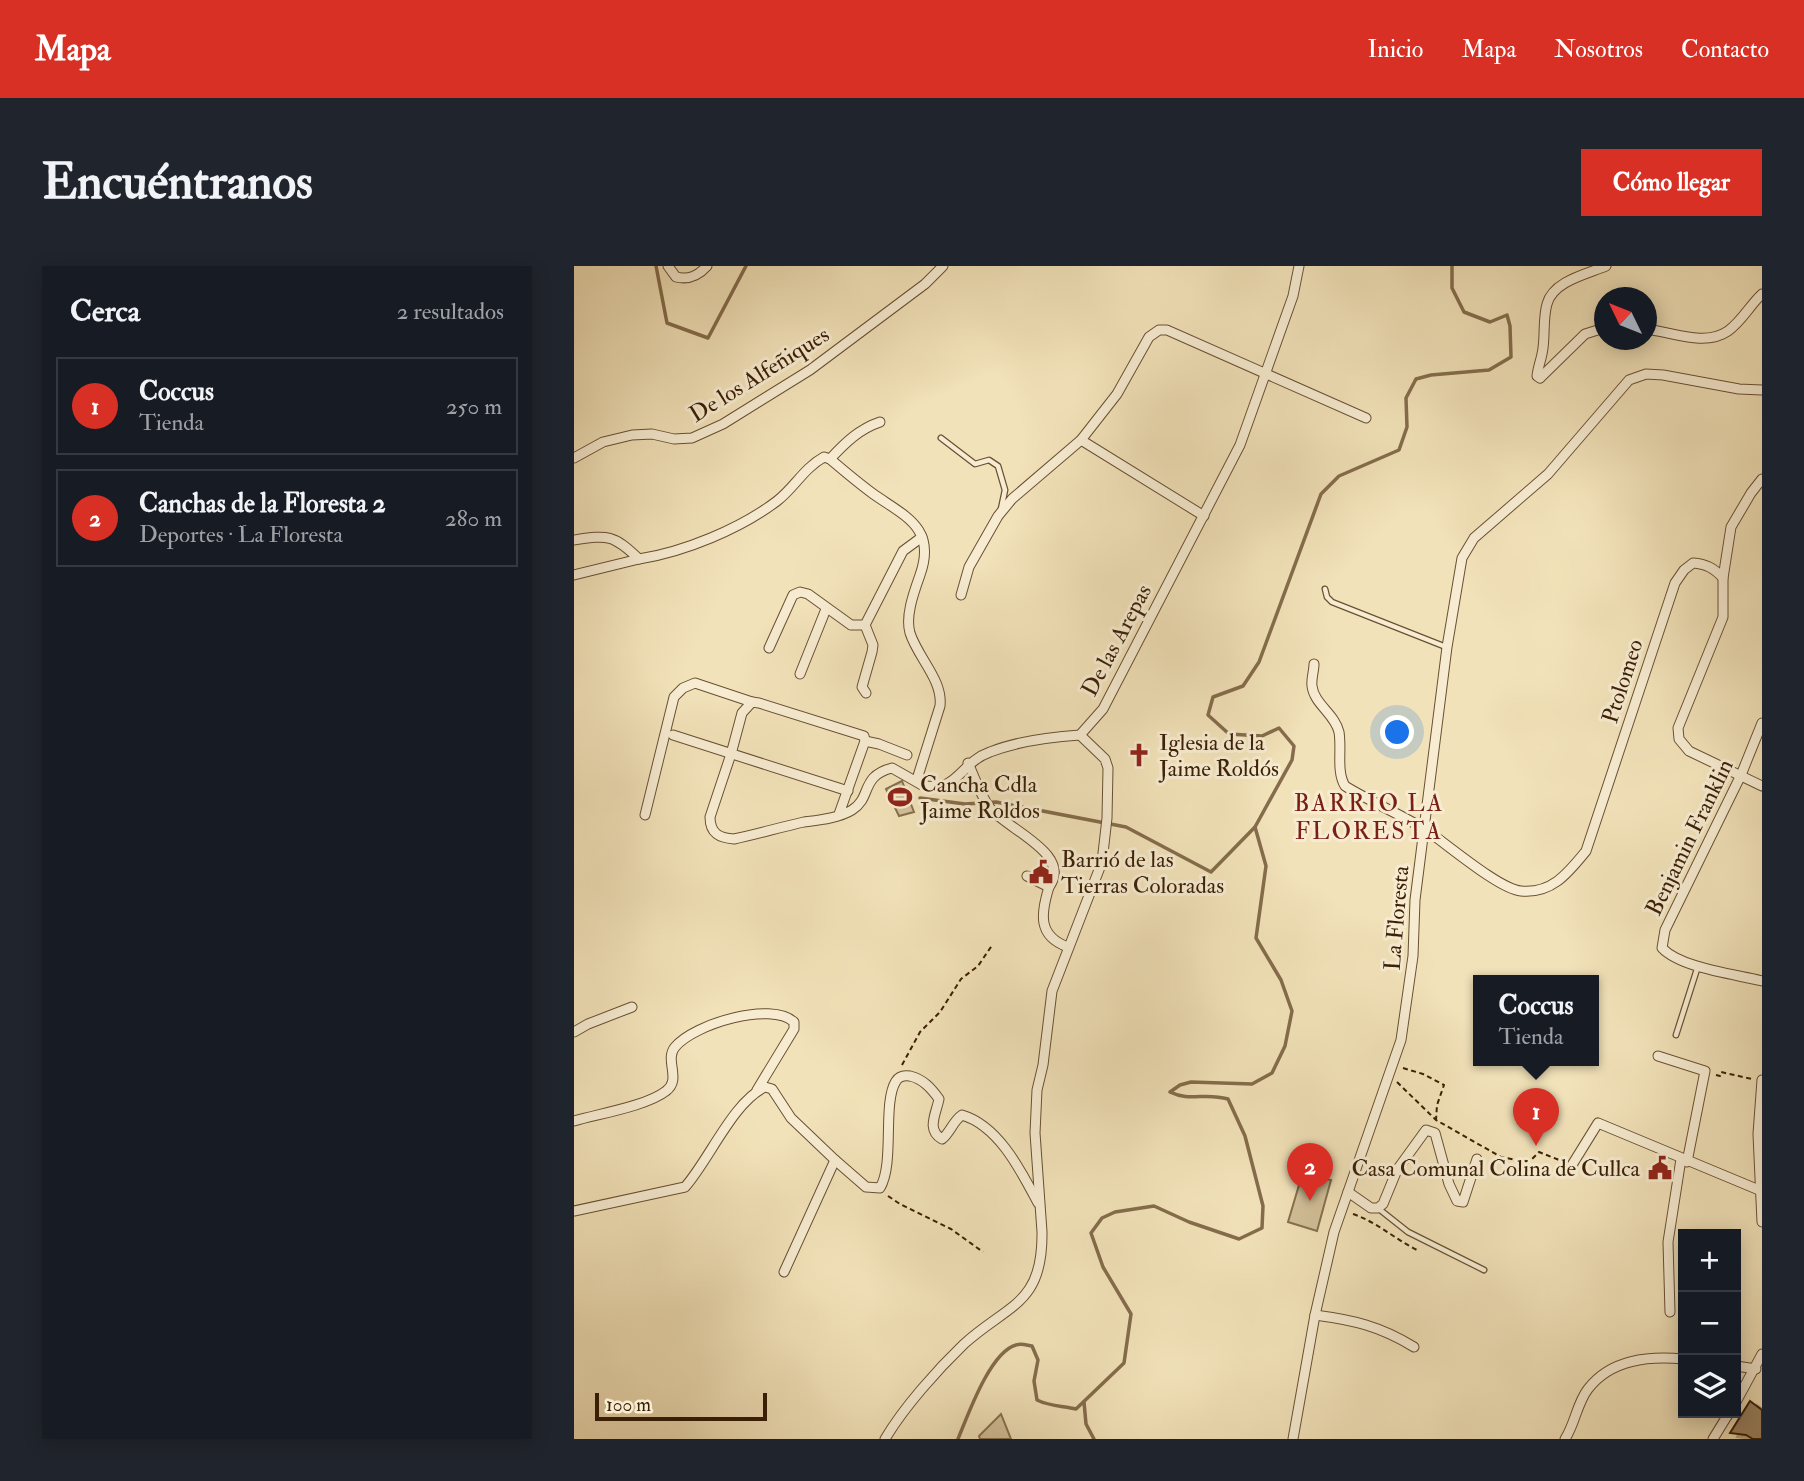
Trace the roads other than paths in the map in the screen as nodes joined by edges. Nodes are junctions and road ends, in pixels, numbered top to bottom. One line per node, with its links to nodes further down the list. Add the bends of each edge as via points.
1 (668, 266): 2 (street, via 676,278 684,279)
2 (707, 266)
3 (943, 266): 15 (street, De los Alfeñiques, via 810,370 723,424 692,438 632,435 603,442)
4 (1606, 266): 8 (street, via 1551,294 1537,376 1544,375 1585,334)
5 (1296, 267): 9 (street, De las Arepas, via 1293,296)
6 (1762, 294): 7 (street, via 1726,332 1711,338)
7 (1657, 330)
8 (1594, 331)
9 (1267, 372): 11 (street); 14 (street, via 1159,330 1149,337 1117,394); 19 (street, De las Arepas, via 1240,445)
10 (1762, 390): 29 (street, La Floresta, via 1663,375 1629,380 1548,474 1474,538 1458,574)
11 (1366, 418)
12 (880, 422): 16 (street, via 856,433)
13 (942, 438): 18 (lane, via 975,464 989,460 998,466 1005,489)
14 (1081, 440): 18 (street); 19 (street)
15 (574, 458)
16 (830, 458): 20 (street, via 914,521); 22 (street, via 815,462 762,511 704,541)
17 (1762, 479): 24 (street, via 1731,527)
18 (998, 516): 26 (street, via 970,567)
19 (1204, 516): 37 (street, De las Arepas, via 1102,709)
20 (922, 537): 28 (street, via 902,551); 43 (street, via 924,562 910,607 909,630 941,695 918,776)
21 (574, 540): 22 (street, via 604,536 624,544)
22 (639, 559): 23 (street)
23 (574, 575)
24 (1723, 578): 42 (street, via 1723,617 1678,728 1679,739 1689,751); 48 (street, Ptolomeo, via 1715,569 1693,563 1675,583 1586,851 1564,878 1546,889 1519,891 1498,882)
25 (1325, 589): 29 (lane, via 1332,603)
26 (961, 595)
27 (826, 608): 28 (street, via 851,625); 30 (street, via 808,594 793,595); 32 (street)
28 (865, 625): 33 (street, via 873,645 862,687)
29 (1447, 647): 48 (street, La Floresta)
30 (769, 648)
31 (1314, 664): 48 (street, via 1315,695 1336,720 1345,786)
32 (800, 674)
33 (866, 693)
34 (752, 702): 38 (street, via 859,734); 39 (street, via 742,713); 47 (street, via 695,683 674,697)
35 (1762, 723): 42 (street, Benjamin Franklin)
36 (673, 735): 39 (street)
37 (1080, 735): 41 (street, via 1028,741); 51 (street, via 1105,759 1108,768 1107,823 1102,862)
38 (865, 741): 40 (street); 45 (street)
39 (731, 754): 45 (street); 46 (street, via 710,817 714,833 723,838)
40 (908, 755)
41 (968, 763): 43 (street, via 942,788); 50 (street, via 992,810 1055,864)
42 (1741, 775): 44 (street); 52 (street, Benjamin Franklin, via 1662,939 1666,953)
43 (922, 785): 46 (street, via 892,768 885,770 870,781 853,810)
44 (1762, 786)
45 (848, 791): 46 (street)
46 (839, 814)
47 (645, 815)
48 (1424, 829): 66 (street, La Floresta, via 1401,1040)
49 (1027, 876): 50 (street)
50 (1049, 887): 51 (street, via 1042,920 1056,943)
51 (1068, 947): 67 (street, via 1052,991 1034,1115)
52 (1698, 966): 53 (street, Benjamin Franklin); 56 (lane)
53 (1762, 981)
54 (632, 1007): 55 (street)
55 (574, 1032)
56 (1676, 1035)
57 (1658, 1056): 63 (street, via 1705,1072)
58 (1761, 1084): 65 (street)
59 (757, 1090): 60 (street, via 794,1029 794,1022 778,1014 747,1016 695,1031 672,1053 673,1080 664,1093); 62 (street, via 772,1088 791,1118); 69 (street, via 685,1187)
60 (574, 1121)
61 (1477, 1159): 68 (street, via 1466,1196 1463,1202 1457,1201 1435,1133 1426,1130 1397,1170)
62 (835, 1160): 67 (street, via 866,1187 880,1188 895,1082 900,1076 913,1077 939,1099 932,1126 937,1136 946,1136 962,1115 979,1123 1021,1172); 72 (street)
63 (1684, 1161): 64 (street, via 1598,1123); 65 (street); 73 (street, via 1668,1242)
64 (1572, 1165)
65 (1759, 1190): 70 (street)
66 (1348, 1192): 68 (street); 74 (street, La Floresta)
67 (1040, 1207): 82 (street, via 1042,1250 1024,1298 965,1344)
68 (1378, 1208): 71 (lane, via 1408,1231)
69 (574, 1210)
70 (1762, 1222)
71 (1484, 1270)
72 (784, 1272)
73 (1670, 1312)
74 (1315, 1315): 75 (street, via 1388,1331); 83 (street, La Floresta)
75 (1414, 1347)
76 (1762, 1354): 79 (street)
77 (1678, 1359): 84 (street, via 1637,1358 1607,1372 1587,1390)
78 (1741, 1367): 79 (street)
79 (1756, 1369): 80 (street)
80 (1741, 1394)
81 (1726, 1418): 85 (street)
82 (886, 1436)
83 (1293, 1439)
84 (1565, 1439)
85 (1713, 1439)

